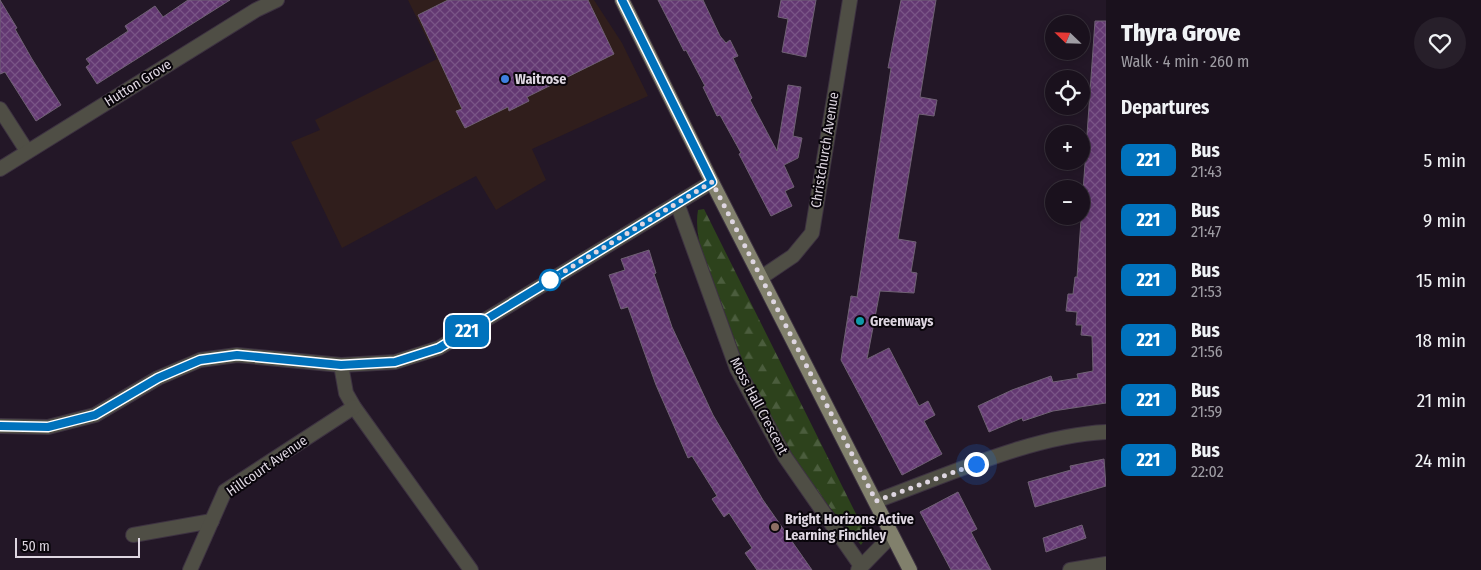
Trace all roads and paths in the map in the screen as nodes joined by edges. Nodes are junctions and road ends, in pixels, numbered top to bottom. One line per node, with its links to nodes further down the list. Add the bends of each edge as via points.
1 (277, 0): 5 (street, Hutton Grove)
2 (622, 0): 7 (main road)
3 (850, 0): 9 (street, Christchurch Avenue, via 812,233 793,256)
4 (0, 109): 5 (street)
5 (27, 151): 6 (street, Hutton Grove)
6 (0, 168)
7 (712, 182): 8 (street); 9 (main road)
8 (677, 203): 10 (street, via 439,348 395,362); 19 (street, Moss Hall Crescent, via 737,369 786,457)
9 (762, 277): 14 (main road)
10 (341, 365): 11 (street, via 346,393); 12 (street, via 237,355 200,360 158,378 95,415 48,427)
11 (354, 408): 15 (street, Hillcourt Avenue, via 225,491); 21 (street)
12 (0, 426)
13 (1106, 432): 14 (street, via 1077,433 992,458)
14 (876, 501): 16 (main road)
15 (212, 521): 17 (street); 20 (street, Hillcourt Avenue)
16 (892, 534): 19 (street); 22 (main road)
17 (132, 535)
18 (1106, 564): 23 (street)
19 (859, 568)
20 (190, 570)
21 (471, 570)
22 (910, 570)
23 (1070, 570)

